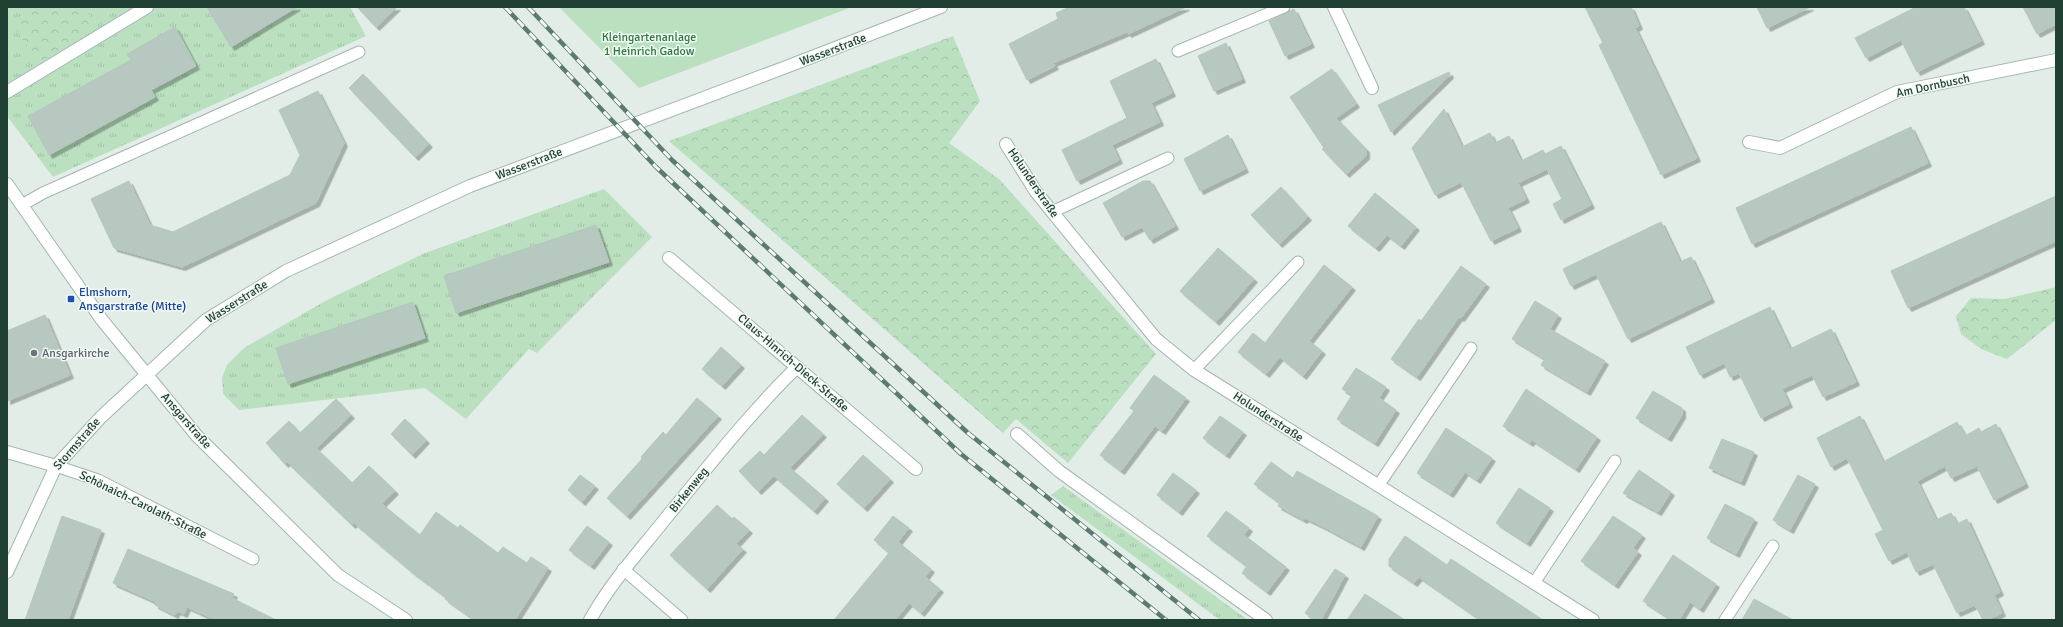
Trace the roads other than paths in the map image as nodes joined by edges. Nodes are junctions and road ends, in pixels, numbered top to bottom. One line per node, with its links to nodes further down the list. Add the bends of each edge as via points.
1 (147, 7): 9 (street)
2 (941, 7): 21 (street, Wasserstraße, via 470,186 386,224 286,271 206,320)
3 (1284, 7): 5 (lane)
4 (1334, 7): 8 (street)
5 (1178, 51)
6 (359, 52): 14 (lane, via 43,193)
7 (2056, 60): 10 (street, Am Dornbusch, via 1897,92 1780,148)
8 (1372, 88)
9 (7, 92)
10 (1749, 142)
11 (1006, 144): 15 (street, Holunderstraße, via 1036,192)
12 (1168, 158): 15 (lane)
13 (7, 184): 14 (street, Ansgarstraße)
14 (22, 205): 21 (street, Ansgarstraße, via 102,320)
15 (1052, 212): 20 (street, Holunderstraße, via 1156,339)
16 (669, 258): 19 (street, Claus-Hinrich-Dieck-Straße)
17 (1298, 262): 20 (lane)
18 (1471, 348): 27 (lane)
19 (797, 368): 26 (street, Claus-Hinrich-Dieck-Straße); 30 (street, Birkenweg, via 717,455)
20 (1194, 370): 27 (street, Holunderstraße)
21 (146, 374): 25 (street, Stormstraße, via 100,417); 33 (street, Ansgarstraße, via 197,436 338,575)
22 (1016, 434): 36 (street, via 1059,471)
23 (7, 452): 25 (street, Schönaich-Carolath-Straße)
24 (1615, 461): 32 (lane)
25 (56, 466): 29 (lane, Schönaich-Carolath-Straße, via 98,480); 31 (street, Stormstraße)
26 (916, 469)
27 (1378, 486): 32 (street, Holunderstraße)
28 (1773, 546): 38 (lane)
29 (252, 559)
30 (623, 569): 34 (street, Birkenweg); 35 (lane)
31 (7, 572)
32 (1534, 583): 37 (street, Holunderstraße)
33 (406, 620)
34 (590, 620)
35 (682, 620)
36 (1266, 620)
37 (1593, 620)
38 (1725, 620)

